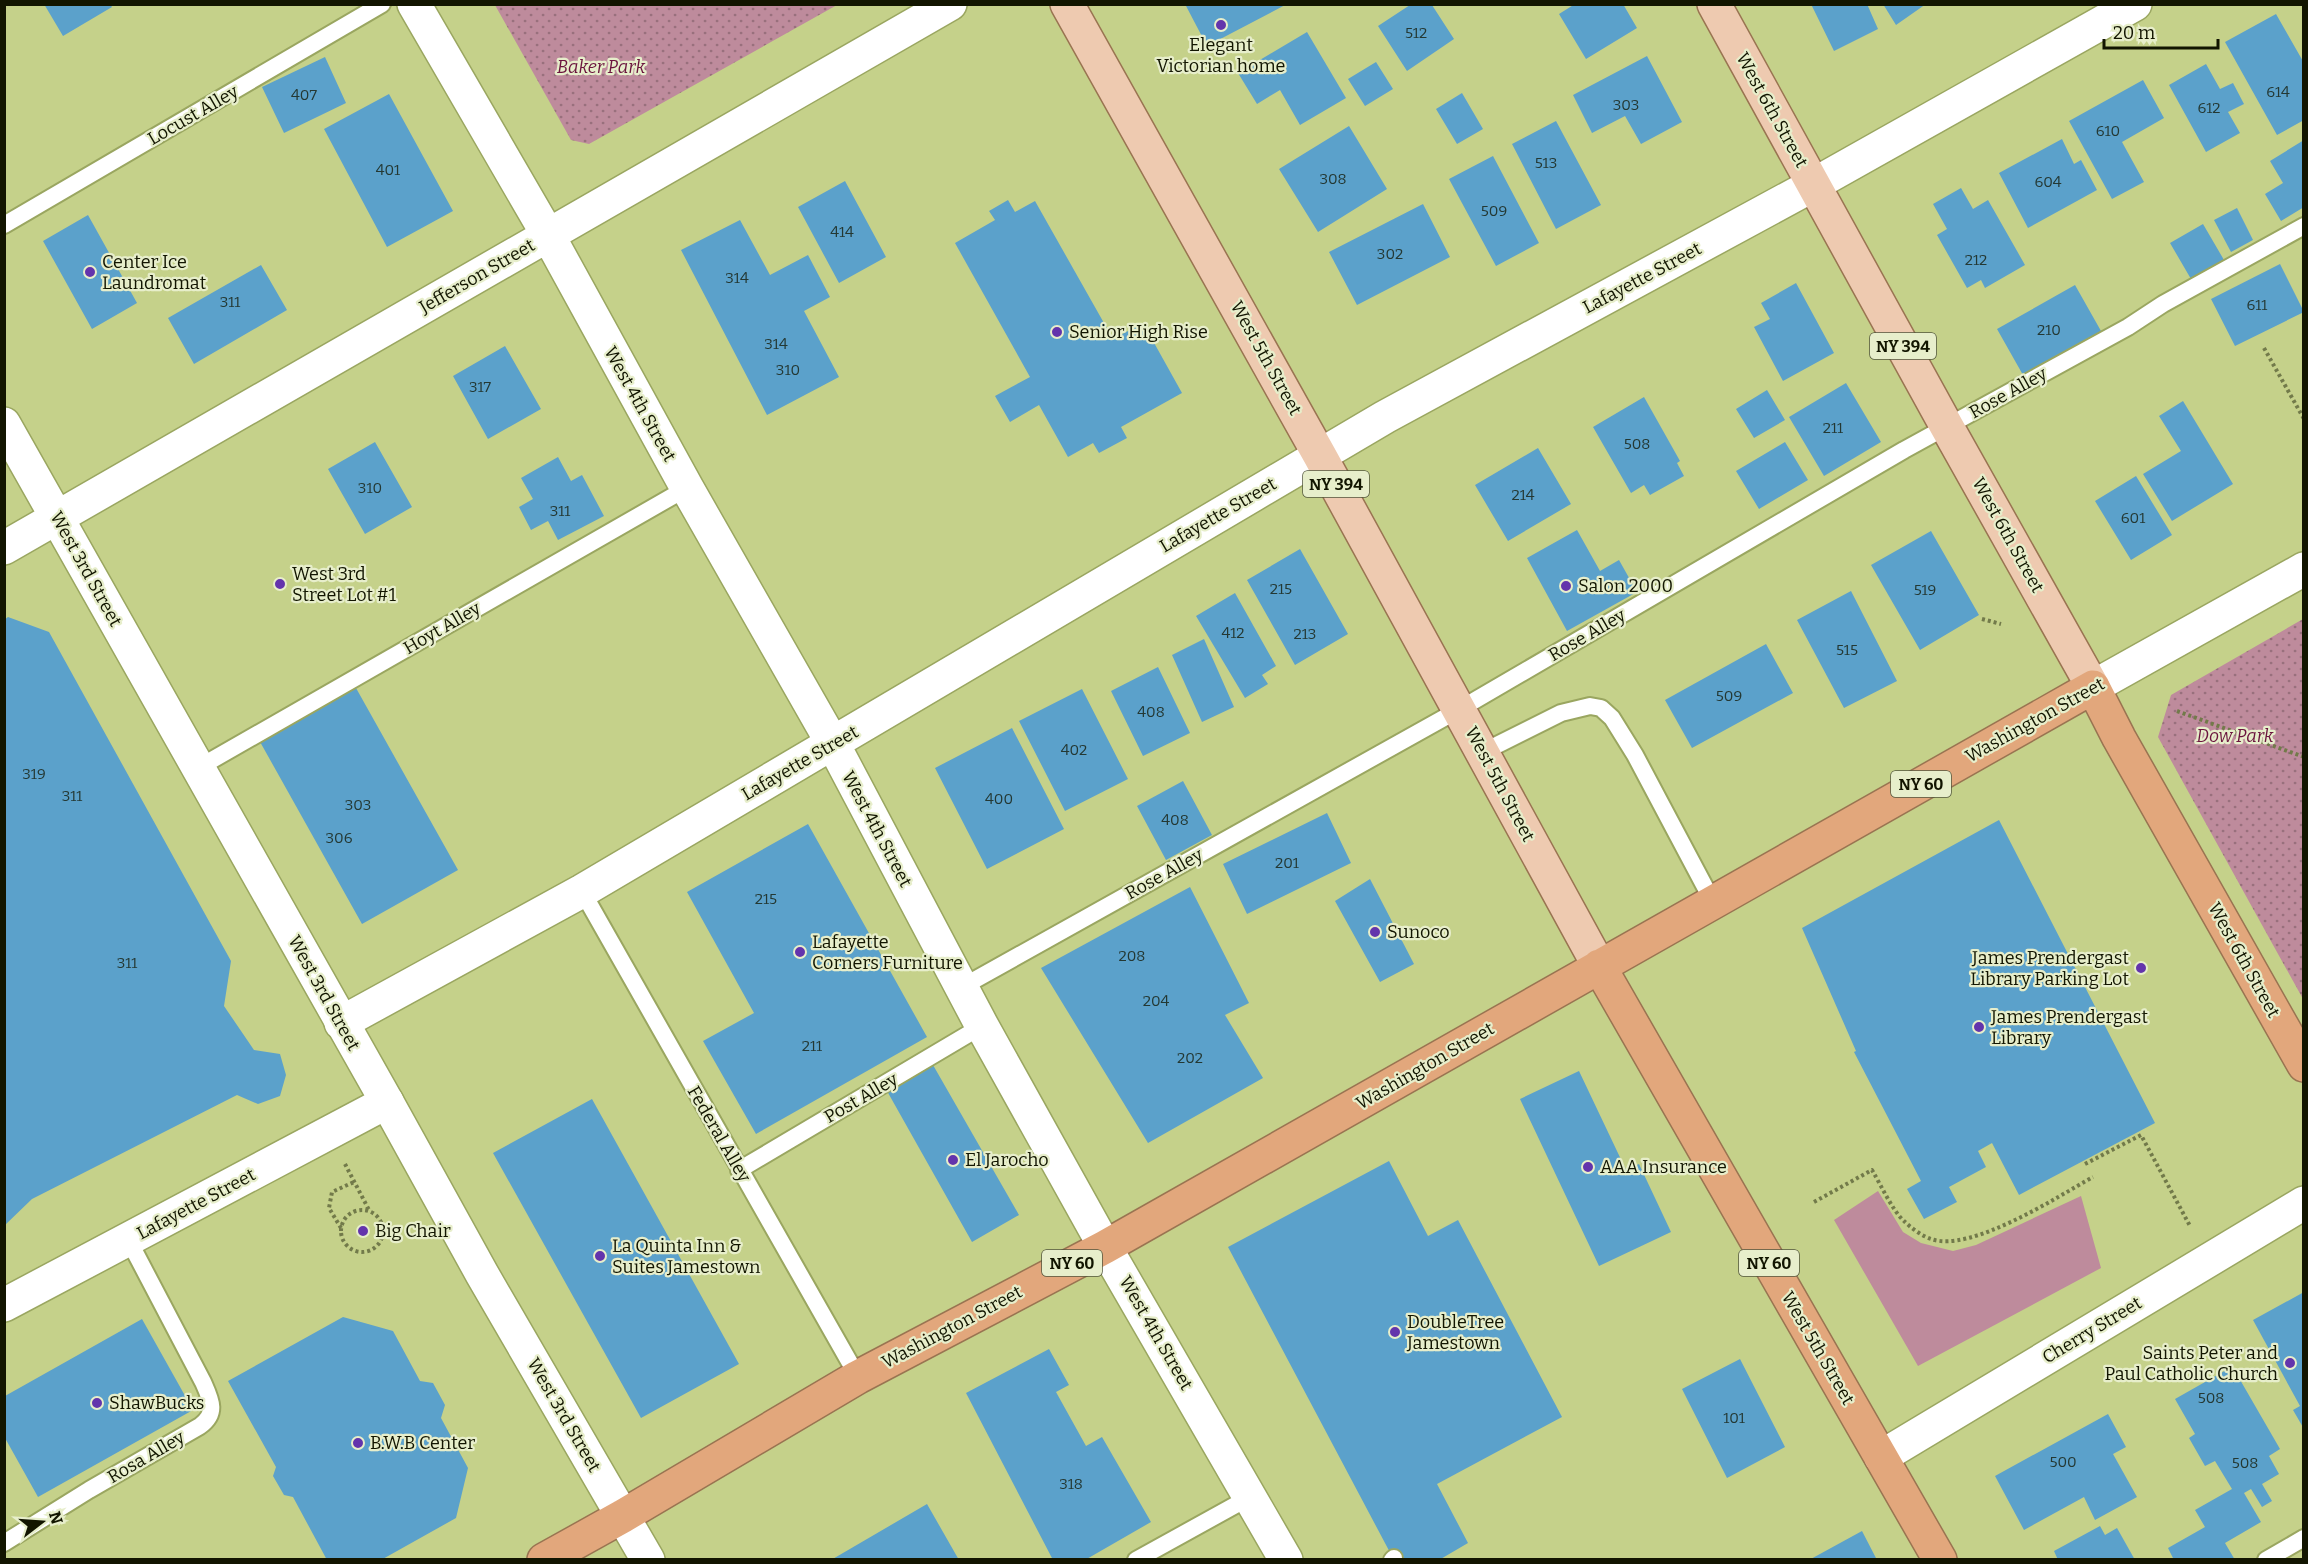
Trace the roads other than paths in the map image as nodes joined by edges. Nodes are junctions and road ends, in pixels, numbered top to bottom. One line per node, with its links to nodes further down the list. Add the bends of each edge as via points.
1 (382, 4): 8 (lane, Locust Alley)
2 (414, 4): 10 (street, West 4th Street)
3 (950, 4): 10 (street, Jefferson Street)
4 (1067, 4): 13 (main road, West 5th Street / NY 394)
5 (1714, 4): 7 (main road, West 6th Street / NY 394)
6 (2135, 4): 7 (street, Lafayette Street)
7 (1813, 185): 12 (main road, West 6th Street / NY 394); 13 (street, Lafayette Street)
8 (4, 225)
9 (2304, 226): 12 (lane, Rose Alley)
10 (548, 236): 14 (street, West 4th Street); 15 (street, Jefferson Street)
11 (4, 424): 15 (street, West 3rd Street)
12 (1947, 427): 18 (main road, West 6th Street / NY 394); 19 (lane, Rose Alley)
13 (1320, 456): 19 (main road, West 5th Street / NY 394); 20 (street, Lafayette Street)
14 (687, 488): 20 (street, West 4th Street); 22 (lane, Hoyt Alley)
15 (56, 517): 16 (street, Jefferson Street); 22 (street, West 3rd Street)
16 (4, 548)
17 (2304, 569): 18 (street, Washington Street)
18 (2093, 687): 24 (highway, Washington Street / NY 60); 29 (highway, West 6th Street)
19 (1460, 709): 21 (main road, West 5th Street / NY 394); 26 (lane, Rose Alley)
20 (833, 744): 23 (street, Lafayette Street); 26 (street, West 4th Street)
21 (1483, 752): 24 (lane, via 1561,713 1590,706 1601,708 1612,718 1635,755); 25 (main road, West 5th Street / NY 394)
22 (198, 768): 27 (street, West 3rd Street)
23 (582, 891): 27 (street, Lafayette Street); 31 (lane, Federal Alley)
24 (1713, 902): 25 (highway, Washington Street / NY 60)
25 (1599, 966): 34 (highway, Washington Street / NY 60); 37 (highway, West 5th Street / NY 60)
26 (962, 987): 28 (street, West 4th Street)
27 (341, 1023): 30 (street, West 3rd Street)
28 (982, 1026): 31 (lane, Post Alley); 34 (street, West 4th Street)
29 (2304, 1065)
30 (387, 1102): 33 (street, Lafayette Street); 39 (street, West 3rd Street)
31 (739, 1170): 36 (lane, Federal Alley)
32 (2304, 1203): 37 (street, Cherry Street)
33 (128, 1239): 35 (street, Lafayette Street); 41 (lane, Rosa Alley, via 203,1382 212,1413 200,1426)
34 (1106, 1247): 36 (highway, Washington Street / NY 60); 38 (street, West 4th Street)
35 (4, 1305)
36 (858, 1377): 39 (highway, Washington Street / NY 60)
37 (1881, 1457): 46 (highway, West 5th Street / NY 60)
38 (1250, 1497): 44 (lane); 45 (street, West 4th Street)
39 (623, 1516): 42 (highway, Washington Street / NY 60); 43 (street, West 3rd Street)
40 (2304, 1538): 47 (lane)
41 (4, 1543)
42 (544, 1560)
43 (648, 1560)
44 (1136, 1560)
45 (1286, 1560)
46 (1940, 1560)
47 (2265, 1560)

